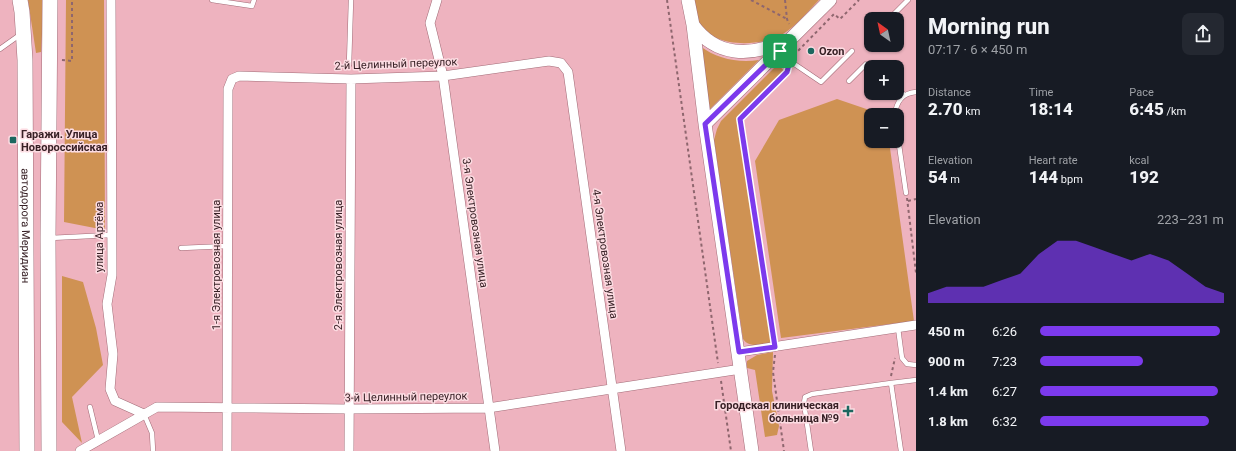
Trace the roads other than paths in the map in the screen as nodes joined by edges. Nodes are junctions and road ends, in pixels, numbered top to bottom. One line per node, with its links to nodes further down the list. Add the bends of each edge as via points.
1 (20, 0): 13 (main road, автодорога Меридиан)
2 (50, 0): 32 (main road, автодорога Меридиан)
3 (111, 0): 31 (street, улица Артёма)
4 (212, 0): 5 (lane, via 252,6)
5 (254, 0)
6 (351, 0): 19 (lane)
7 (437, 0): 21 (street, 3-я Электровозная улица, via 430,23)
8 (688, 0): 12 (street)
9 (830, 0): 14 (street)
10 (908, 0): 11 (lane)
11 (896, 12)
12 (693, 25): 14 (street, via 714,45 739,52 765,50); 28 (street)
13 (24, 31): 15 (lane); 49 (main road, автодорога Меридиан)
14 (795, 36): 16 (street)
15 (0, 48)
16 (780, 51): 17 (lane, via 821,82); 28 (street)
17 (852, 51)
18 (561, 63): 21 (street, 2-й Целинный переулок, via 549,61); 42 (street, 4-я Электровозная улица, via 568,72)
19 (349, 65)
20 (864, 66): 24 (lane)
21 (443, 76): 23 (street, 2-й Целинный переулок); 45 (street, 3-я Электровозная улица)
22 (232, 79): 23 (street, 2-й Целинный переулок, via 239,76); 33 (street, 1-я Электровозная улица, via 228,89)
23 (351, 79): 46 (street, 2-я Электровозная улица)
24 (849, 81)
25 (916, 92): 26 (lane)
26 (905, 95): 27 (lane)
27 (896, 108)
28 (705, 124): 37 (street)
29 (899, 148): 30 (lane)
30 (906, 193)
31 (111, 236): 32 (lane); 47 (street, улица Артёма, via 112,275 107,304 112,354 110,389 115,401)
32 (48, 238): 50 (main road, автодорога Меридиан)
33 (228, 246): 34 (lane); 43 (street, 1-я Электровозная улица)
34 (181, 248)
35 (916, 325): 36 (street)
36 (898, 328): 37 (street); 38 (lane, via 904,362)
37 (739, 352): 39 (street)
38 (916, 365)
39 (741, 369): 42 (street, 3-й Целинный переулок); 57 (street)
40 (916, 380): 41 (lane)
41 (891, 383): 58 (lane, via 805,397); 59 (lane)
42 (612, 390): 45 (street, 3-й Целинный переулок); 56 (street, 4-я Электровозная улица)
43 (228, 407): 46 (street, 3-й Целинный переулок); 47 (street, 3-й Целинный переулок, via 157,407); 53 (street, 1-я Электровозная улица)
44 (90, 408): 48 (lane)
45 (488, 408): 46 (street, 3-й Целинный переулок); 55 (street, 3-я Электровозная улица)
46 (349, 409): 54 (street, 2-я Электровозная улица)
47 (144, 414): 48 (street, 3-й Целинный переулок); 52 (lane, via 152,433)
48 (98, 440): 51 (street, 3-й Целинный переулок)
49 (27, 451)
50 (49, 451)
51 (80, 451)
52 (153, 451)
53 (227, 451)
54 (349, 451)
55 (495, 451)
56 (620, 451)
57 (752, 451)
58 (811, 451)
59 (901, 451)

